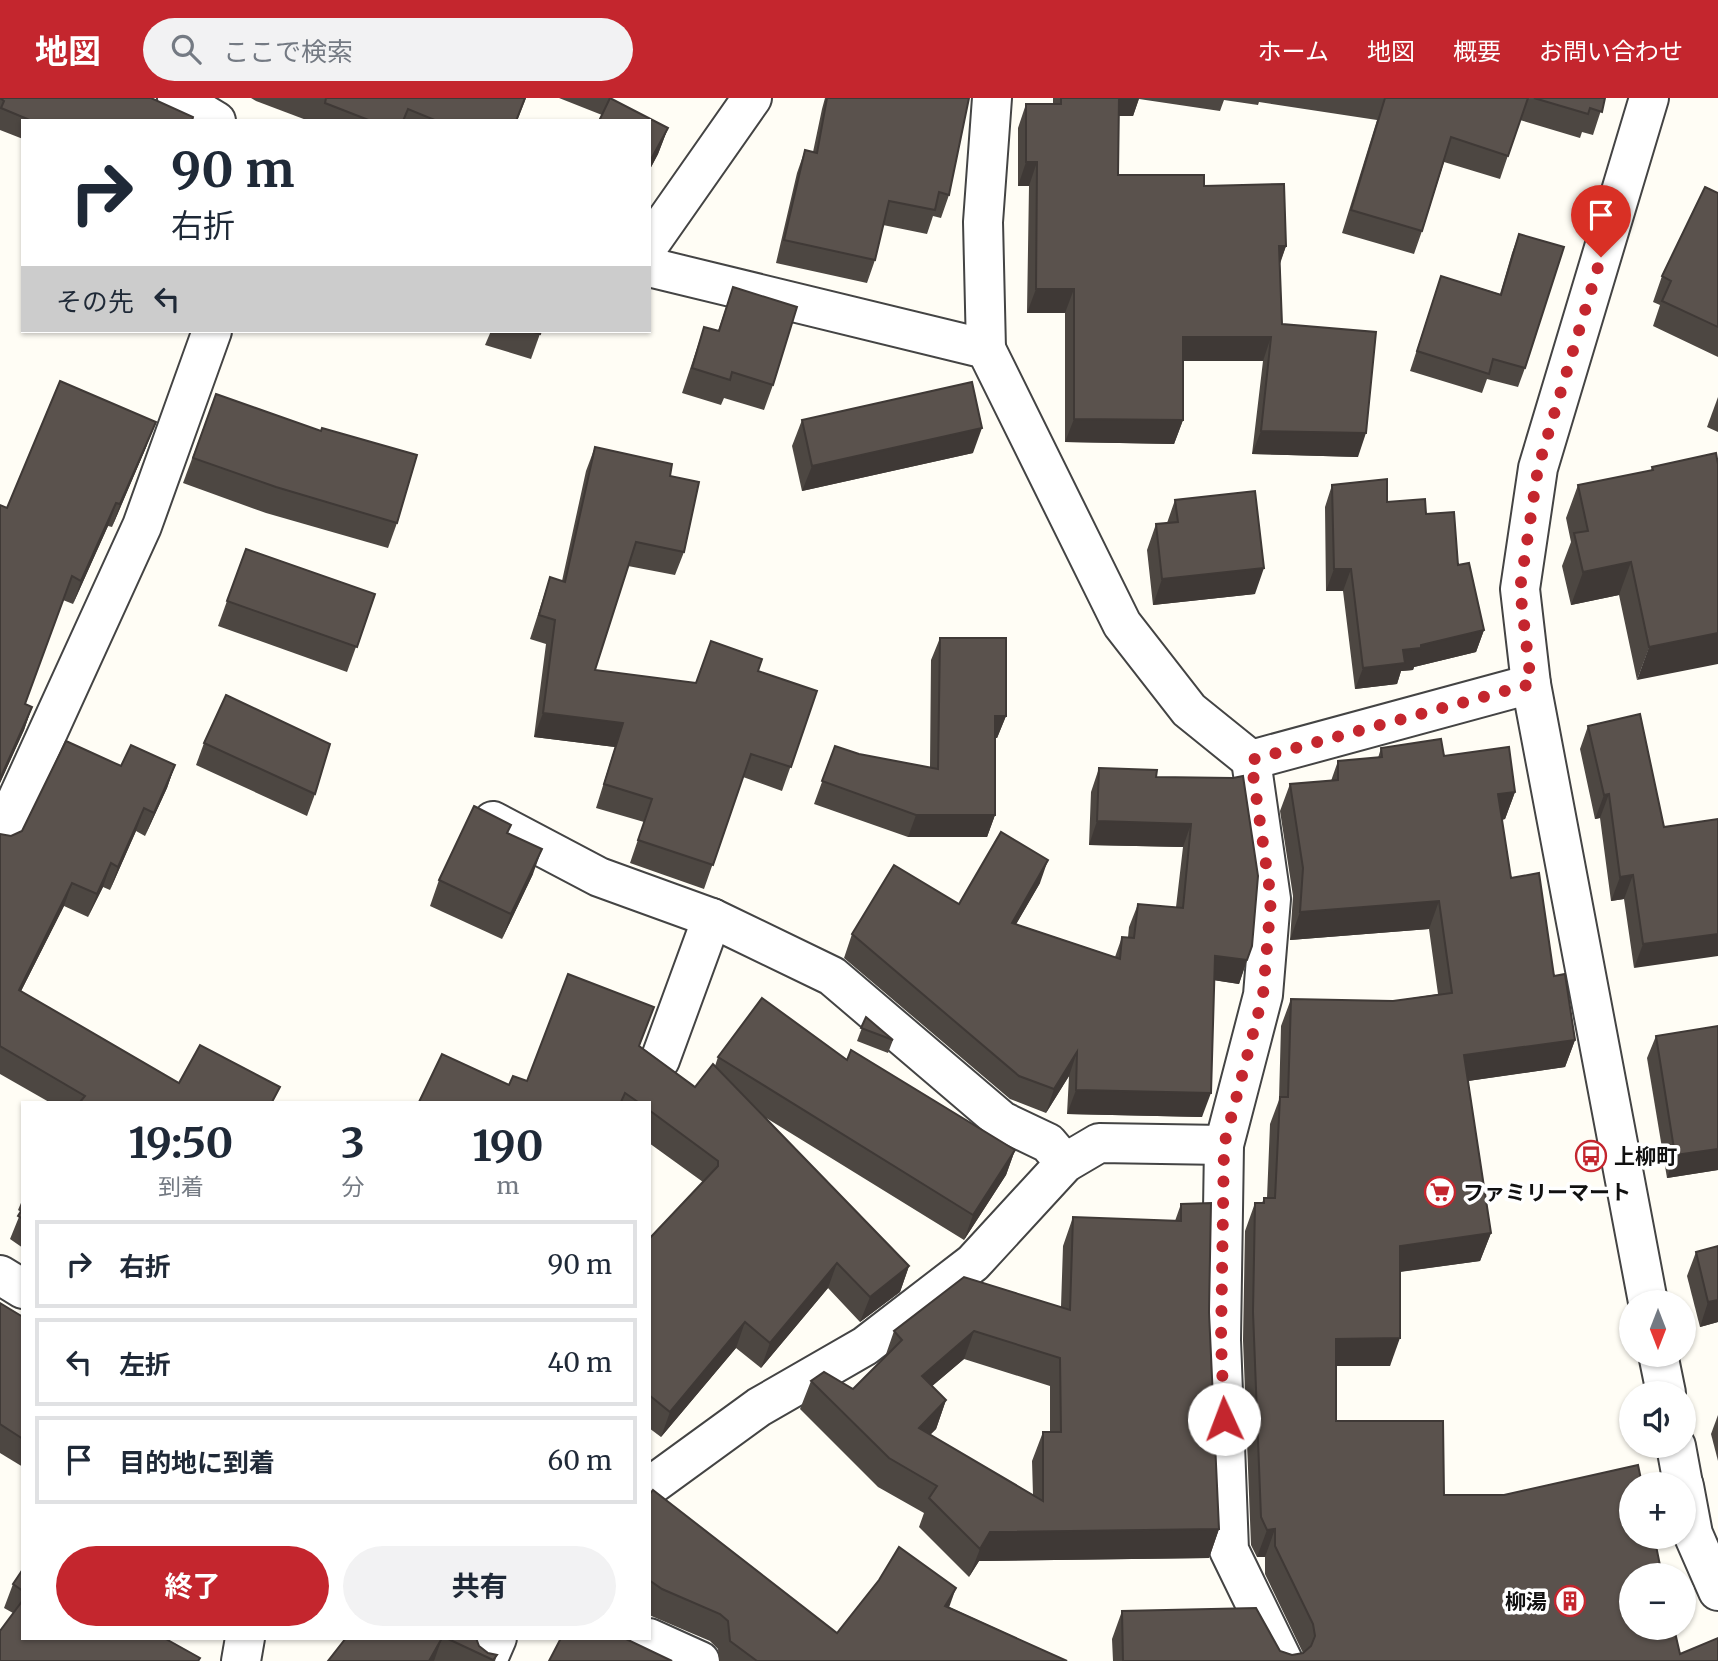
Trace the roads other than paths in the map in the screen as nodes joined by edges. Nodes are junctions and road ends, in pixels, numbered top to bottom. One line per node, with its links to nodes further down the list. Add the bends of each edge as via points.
1 (177, 98): 5 (street)
2 (752, 98): 6 (street)
3 (992, 98): 9 (street, via 983,222)
4 (1649, 98): 10 (street, via 1538,468 1520,589)
5 (212, 119)
6 (651, 242)
7 (651, 267): 9 (street)
8 (211, 333): 13 (street, via 142,526)
9 (986, 349): 11 (street, via 1122,624 1189,710)
10 (1531, 684): 11 (street); 20 (street)
11 (1251, 760): 16 (street, via 1271,899 1263,995)
12 (493, 821): 14 (street, via 599,877)
13 (0, 837)
14 (712, 918): 15 (street); 17 (street, via 832,976 1002,1121 1048,1143)
15 (660, 1060)
16 (1224, 1145): 17 (street, via 1099,1143); 30 (street, via 1221,1340 1229,1550)
17 (1065, 1163): 21 (street, via 973,1264 865,1346 759,1407)
18 (0, 1275): 19 (street)
19 (21, 1288)
20 (1646, 1290)
21 (651, 1486)
22 (1696, 1541): 23 (street)
23 (1718, 1591)
24 (651, 1639): 29 (street)
25 (245, 1640): 27 (street)
26 (496, 1640): 28 (street)
27 (241, 1661)
28 (487, 1661)
29 (700, 1661)
30 (1283, 1661)

